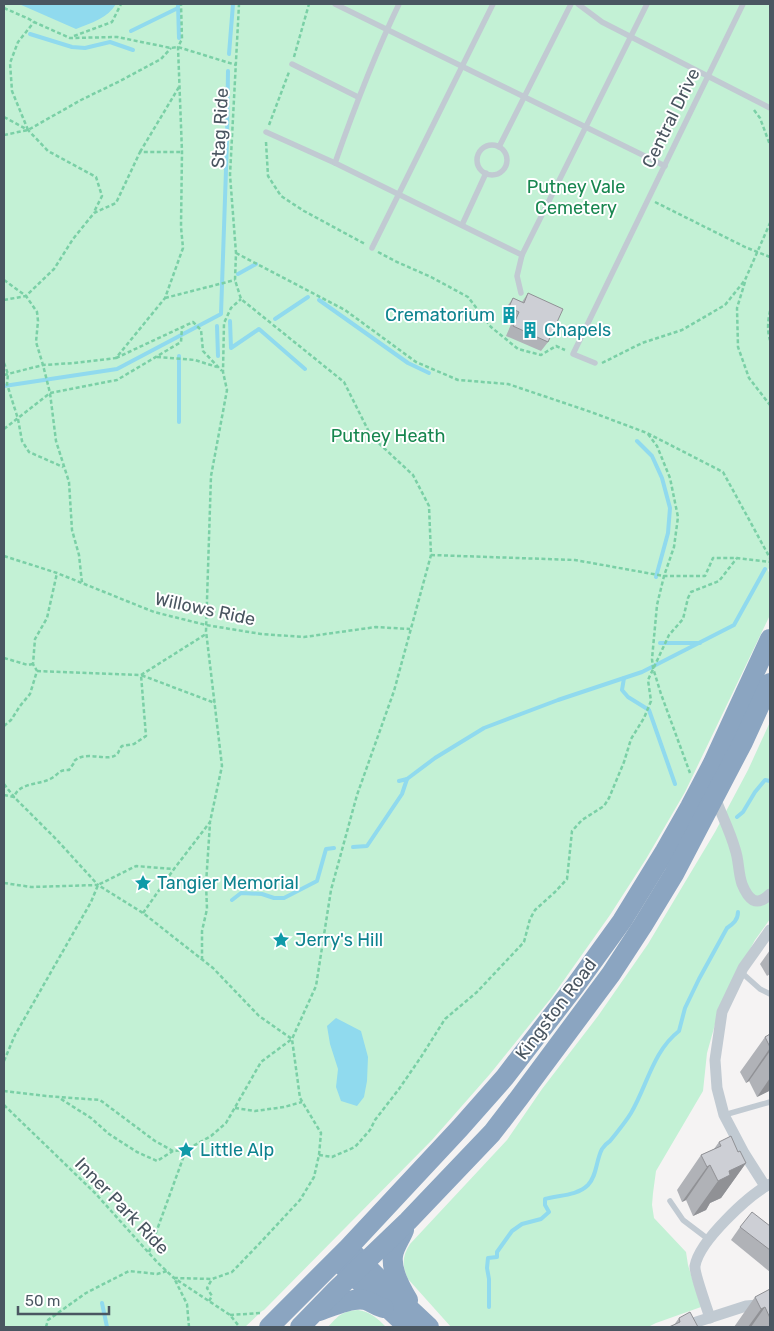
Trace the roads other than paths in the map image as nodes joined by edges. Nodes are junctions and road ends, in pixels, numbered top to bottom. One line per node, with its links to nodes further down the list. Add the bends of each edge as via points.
1 (335, 4): 8 (lane)
2 (399, 4): 8 (lane)
3 (493, 4): 11 (lane)
4 (571, 4): 14 (lane)
5 (578, 4): 9 (lane, via 602,22)
6 (647, 4): 9 (lane)
7 (743, 4): 12 (lane, Central Drive)
8 (386, 30): 11 (lane); 13 (lane)
9 (631, 36): 12 (lane); 16 (lane)
10 (292, 64): 13 (lane)
11 (462, 66): 14 (lane); 22 (lane)
12 (708, 76): 15 (lane); 20 (lane, Central Drive)
13 (358, 97): 19 (lane)
14 (524, 97): 16 (lane); 18 (lane)
15 (770, 108)
16 (586, 127): 20 (lane); 25 (lane)
17 (266, 132): 19 (lane)
18 (499, 147): 21 (lane, via 488,146 480,151 479,166); 21 (lane, via 507,156 506,166 496,175)
19 (335, 163): 22 (lane)
20 (665, 166): 27 (lane, Central Drive, via 573,354)
21 (486, 173): 23 (lane)
22 (399, 194): 23 (lane); 24 (lane)
23 (462, 224): 25 (lane)
24 (372, 248)
25 (522, 255): 26 (lane, via 517,276)
26 (520, 293)
27 (597, 364)
28 (770, 639): 41 (highway, Kingston Road, via 713,764 665,852 622,921 504,1077)
29 (770, 684): 30 (highway, Kingston Road)
30 (715, 797): 31 (street, via 735,849 746,892 753,900 760,901); 39 (highway, Kingston Road, via 674,874 611,974 492,1133)
31 (770, 894)
32 (770, 930): 33 (street)
33 (741, 972): 34 (lane); 36 (street, via 722,1012 715,1060 717,1088)
34 (770, 994)
35 (770, 1102): 36 (lane)
36 (724, 1115): 37 (street, via 744,1153)
37 (768, 1185): 40 (street, via 740,1206)
38 (670, 1201): 40 (lane, via 683,1220)
39 (408, 1222): 42 (highway, Kingston Road); 48 (highway, via 393,1254 393,1264)
40 (708, 1239): 46 (street, via 695,1267)
41 (342, 1253): 42 (highway); 47 (highway, Kingston Road)
42 (358, 1269): 44 (highway); 45 (highway, Kingston Road); 48 (highway, via 398,1298)
43 (770, 1304): 46 (street, via 746,1306)
44 (390, 1309): 45 (highway, via 359,1300); 48 (highway)
45 (315, 1313): 49 (highway, Kingston Road)
46 (710, 1318): 50 (street)
47 (264, 1319)
48 (418, 1323)
49 (300, 1327)
50 (681, 1327)

